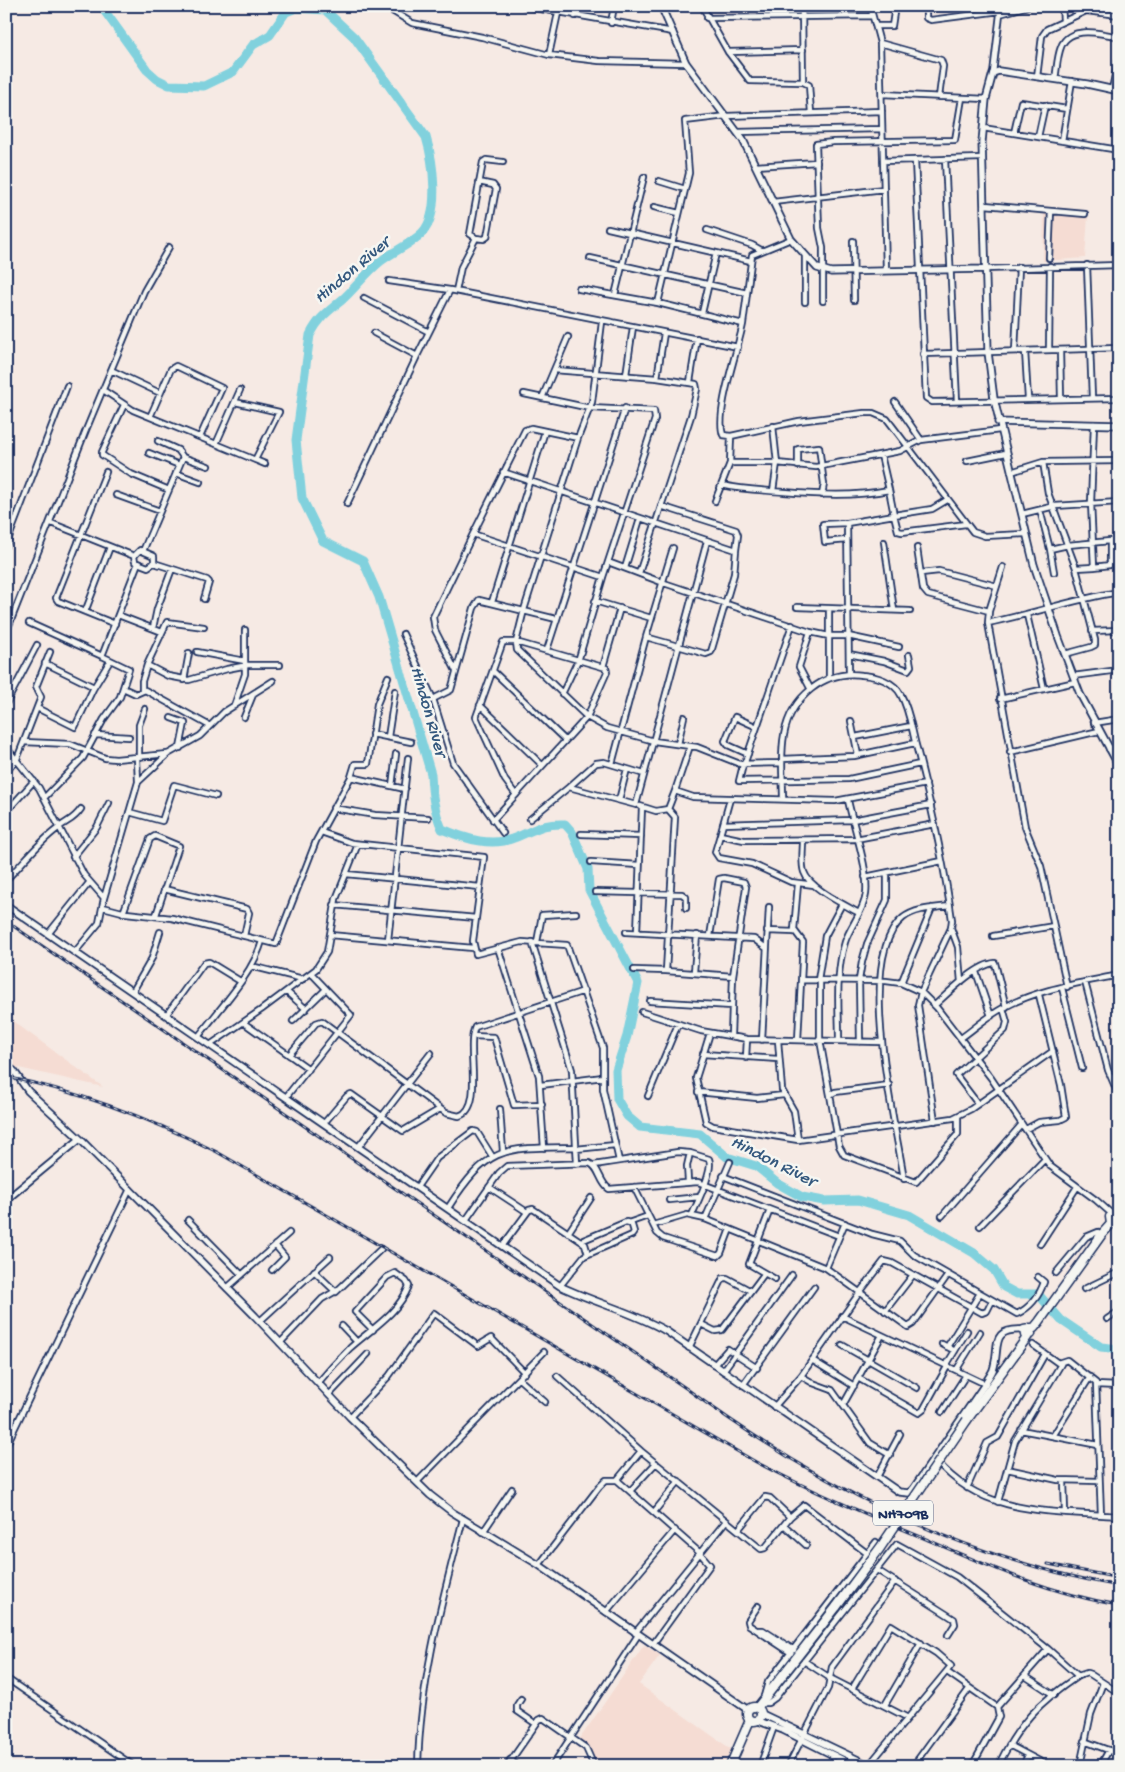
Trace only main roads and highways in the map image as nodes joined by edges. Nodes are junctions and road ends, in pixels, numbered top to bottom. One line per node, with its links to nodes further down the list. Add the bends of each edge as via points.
1 (1115, 1219): 2 (highway, NH709B); 2 (highway, NH709B, via 1098,1232)
2 (1080, 1265): 3 (highway, NH709B, bridge, via 1039,1322 1027,1331 880,1548)
3 (760, 1706): 4 (highway, NH709B); 4 (highway, via 748,1710 747,1716)
4 (753, 1720): 5 (highway, NH709B)
5 (730, 1766)

